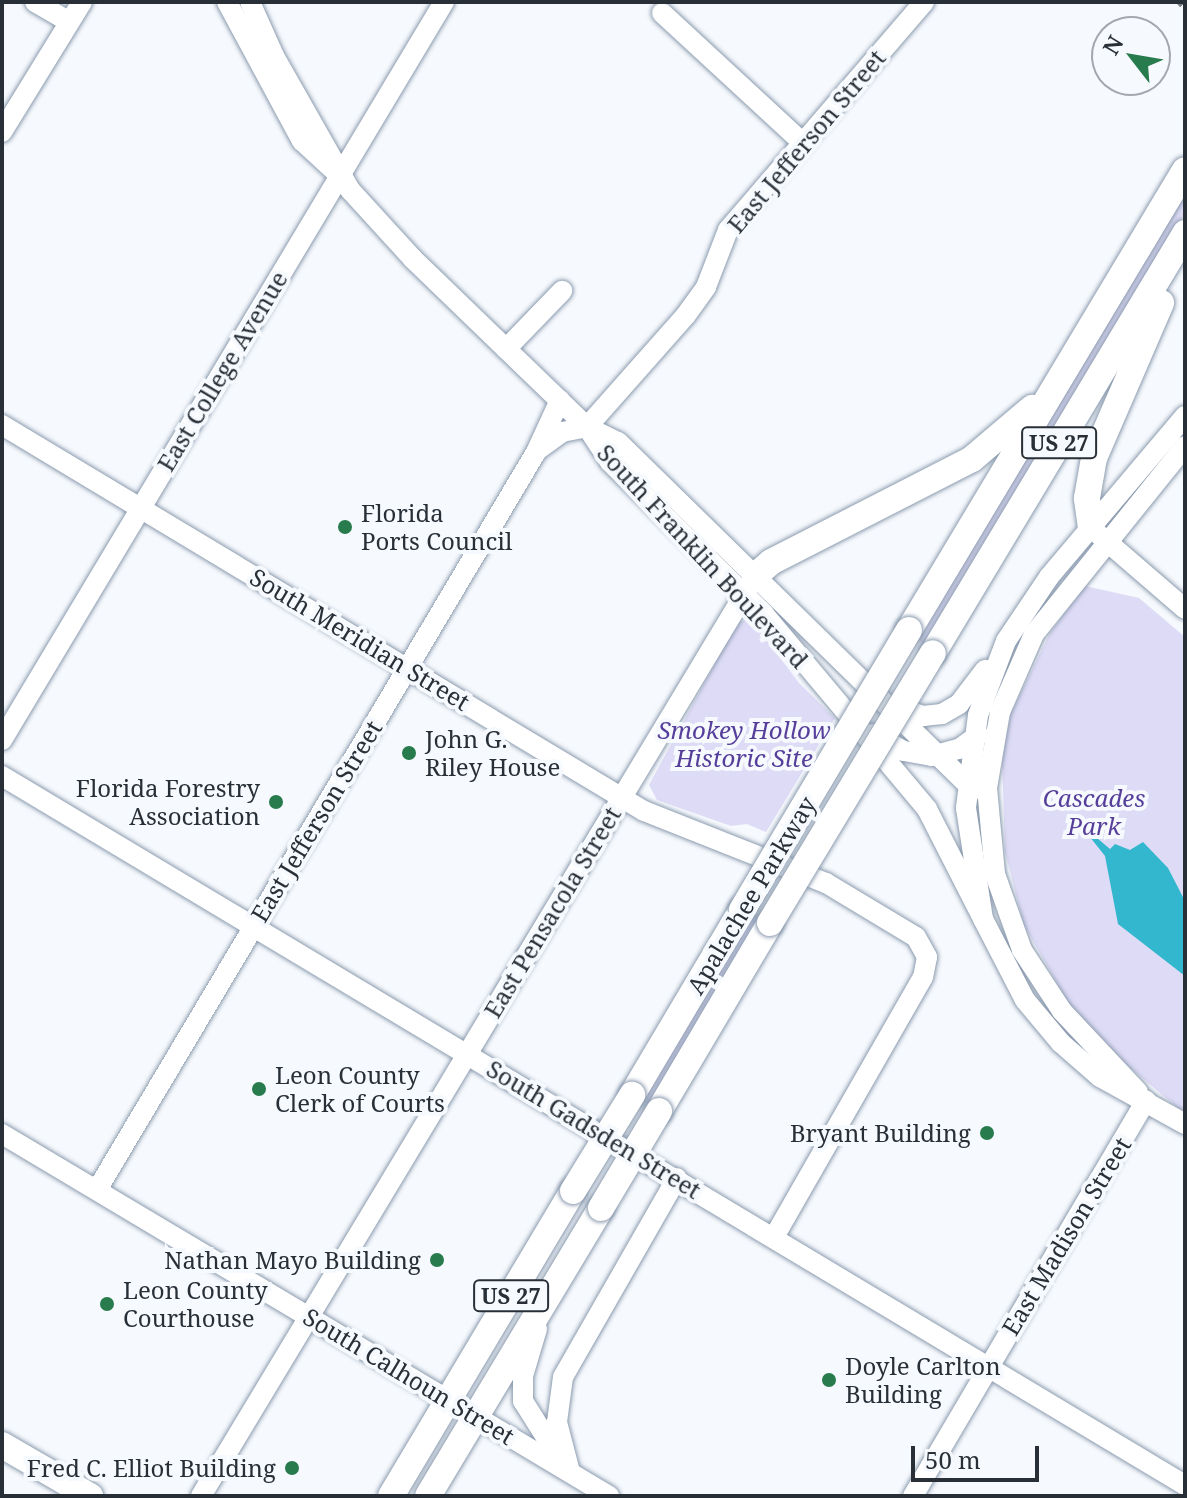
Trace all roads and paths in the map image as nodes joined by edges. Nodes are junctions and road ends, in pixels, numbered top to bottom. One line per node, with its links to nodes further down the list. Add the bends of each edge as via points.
1 (35, 2): 8 (street)
2 (82, 2): 8 (street)
3 (227, 2): 12 (street, South Franklin Boulevard, via 294,129 319,161)
4 (250, 2): 12 (street, South Franklin Boulevard)
5 (444, 2): 12 (street, East College Avenue)
6 (924, 2): 10 (street, East Jefferson Street)
7 (662, 13): 10 (street)
8 (69, 22): 9 (street)
9 (2, 132)
10 (803, 143): 21 (street, East Jefferson Street, via 728,230 706,287 686,315)
11 (1185, 170): 17 (main road, Apalachee Parkway / US 27)
12 (339, 175): 16 (street, South Franklin Boulevard, via 390,236); 24 (street, East College Avenue)
13 (1185, 233): 49 (main road, Apalachee Parkway / US 27, bridge)
14 (1185, 253): 25 (main road, via 1127,373 1094,458 1087,498)
15 (562, 291): 16 (street)
16 (506, 349): 18 (street, South Franklin Boulevard)
17 (1079, 349): 26 (main road, via 1025,416 983,451 771,562); 52 (main road, Apalachee Parkway / US 27, bridge)
18 (560, 400): 21 (street, South Franklin Boulevard); 23 (street, East Jefferson Street)
19 (1185, 416): 25 (street)
20 (2, 425): 24 (street, South Meridian Street)
21 (587, 427): 23 (street, East Jefferson Street, via 562,432); 26 (street, South Franklin Boulevard, via 618,442)
22 (1185, 446): 25 (street)
23 (536, 452): 29 (street, East Jefferson Street)
24 (141, 508): 29 (street, South Meridian Street); 33 (street, East College Avenue)
25 (1098, 534): 27 (street); 28 (street, via 1040,589); 31 (street, via 1041,622)
26 (750, 584): 30 (street, South Franklin Boulevard); 32 (street, South Franklin Boulevard); 38 (street, East Pensacola Street)
27 (1185, 609)
28 (1006, 641): 30 (street, via 962,701 946,712 923,716); 34 (street, via 985,690)
29 (408, 668): 38 (street, South Meridian Street); 41 (street, East Jefferson Street)
30 (882, 700): 35 (street, South Franklin Boulevard)
31 (1004, 700): 34 (street); 39 (street, via 990,757)
32 (859, 726): 35 (street, via 904,751); 40 (street, South Franklin Boulevard, via 932,816)
33 (2, 740)
34 (973, 741): 35 (street); 37 (street)
35 (939, 755): 37 (street, South Franklin Boulevard)
36 (2, 776): 41 (street, South Gadsden Street)
37 (967, 783): 39 (street, South Franklin Boulevard); 40 (street, via 968,840)
38 (622, 796): 42 (street, East Pensacola Street); 48 (street, South Meridian Street, via 649,813 826,883 907,930 927,957 923,977)
39 (987, 804): 43 (street, via 999,891 1022,950 1070,1021)
40 (983, 919): 43 (street, via 1012,982 1046,1028 1100,1077)
41 (254, 927): 42 (street, South Gadsden Street); 47 (street, East Jefferson Street)
42 (467, 1053): 46 (street, South Gadsden Street); 50 (street, East Pensacola Street)
43 (1146, 1101): 44 (street); 51 (street, East Madison Street)
44 (1185, 1124)
45 (5, 1141): 47 (street, South Calhoun Street)
46 (677, 1178): 48 (street, South Gadsden Street); 55 (street, via 563,1377 557,1422)
47 (97, 1190): 50 (street, South Calhoun Street)
48 (774, 1237): 51 (street, South Gadsden Street)
49 (548, 1296): 53 (main road, Apalachee Parkway / US 27); 55 (street, via 522,1395 538,1431)
50 (309, 1317): 52 (street, South Calhoun Street); 58 (street, East Pensacola Street)
51 (990, 1365): 56 (street, South Gadsden Street); 62 (street, East Madison Street)
52 (449, 1400): 53 (street, South Calhoun Street); 59 (main road, Apalachee Parkway / US 27)
53 (476, 1416): 55 (street, South Calhoun Street); 60 (main road, Apalachee Parkway / US 27)
54 (2, 1445): 57 (main road)
55 (570, 1472): 61 (street, South Calhoun Street)
56 (1185, 1485)
57 (90, 1496)
58 (201, 1496)
59 (391, 1496)
60 (428, 1496)
61 (609, 1496)
62 (913, 1496)

